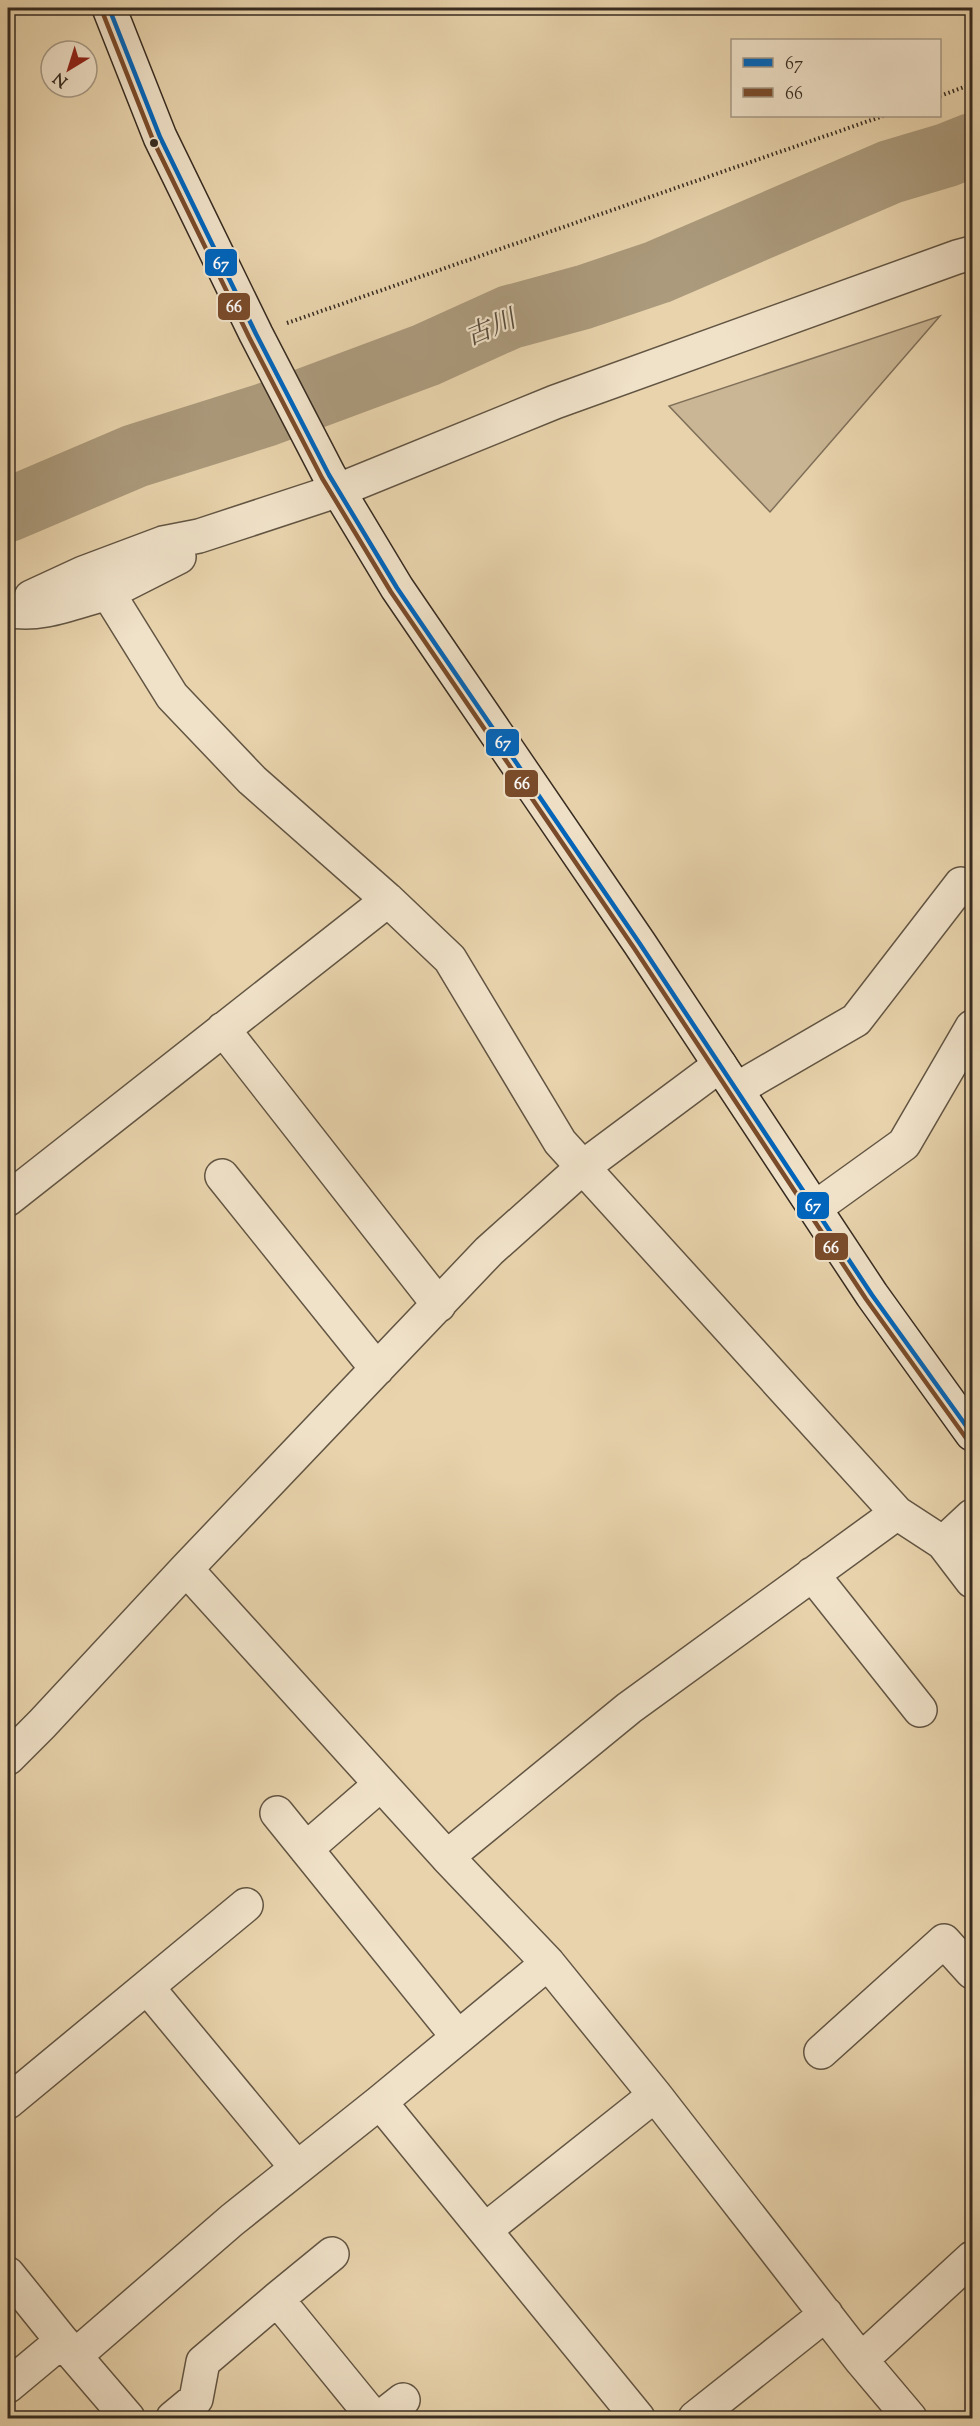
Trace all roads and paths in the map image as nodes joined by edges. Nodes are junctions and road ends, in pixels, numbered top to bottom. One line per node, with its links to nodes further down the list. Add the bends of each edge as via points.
1 (109, 8): 6 (street, via 160,137)
2 (972, 84): 3 (path)
3 (941, 95)
4 (880, 117): 6 (path)
5 (972, 253): 7 (street)
6 (260, 344): 7 (street)
7 (334, 482): 8 (street); 15 (street, via 397,588)
8 (199, 536): 9 (street, via 178,557); 10 (street, via 163,543 82,573)
9 (108, 592): 10 (street, via 45,609 20,613); 12 (street, via 172,696 252,780)
10 (8, 609)
11 (972, 892): 15 (street, via 961,884 856,1020)
12 (388, 900): 14 (street); 16 (street, via 450,959 560,1142)
13 (972, 1027): 19 (street, via 904,1144)
14 (223, 1029): 18 (street); 20 (street)
15 (728, 1077): 16 (street); 19 (street)
16 (583, 1167): 20 (street, via 489,1251); 23 (street)
17 (222, 1176): 21 (street)
18 (8, 1199)
19 (815, 1208): 22 (street)
20 (439, 1305): 21 (street)
21 (377, 1369): 26 (street)
22 (972, 1434)
23 (897, 1513): 25 (street); 27 (street)
24 (972, 1516): 25 (street)
25 (943, 1543): 28 (street)
26 (186, 1569): 30 (street); 31 (street)
27 (812, 1574): 29 (street); 34 (street, via 629,1708)
28 (972, 1581)
29 (920, 1710)
30 (8, 1758)
31 (381, 1784): 33 (street); 34 (street)
32 (276, 1813): 33 (street)
33 (306, 1849): 39 (street)
34 (447, 1857): 36 (street)
35 (246, 1905): 38 (street)
36 (548, 1963): 39 (street); 41 (street)
37 (972, 1972): 40 (street, via 944,1941)
38 (147, 1987): 42 (street); 44 (street)
39 (458, 2037): 43 (street)
40 (821, 2052)
41 (655, 2095): 45 (street); 50 (street)
42 (8, 2102)
43 (380, 2102): 44 (street); 45 (street)
44 (297, 2168): 51 (street)
45 (485, 2230): 57 (street)
46 (332, 2254): 49 (street)
47 (972, 2258): 52 (street)
48 (8, 2274): 51 (street)
49 (277, 2300): 55 (street, via 203,2362 196,2399); 56 (street)
50 (826, 2314): 52 (street); 58 (street)
51 (68, 2349): 53 (street); 54 (street)
52 (861, 2360): 59 (street)
53 (8, 2386)
54 (128, 2418)
55 (172, 2418)
56 (374, 2418)
57 (638, 2418)
58 (695, 2418)
59 (910, 2418)

